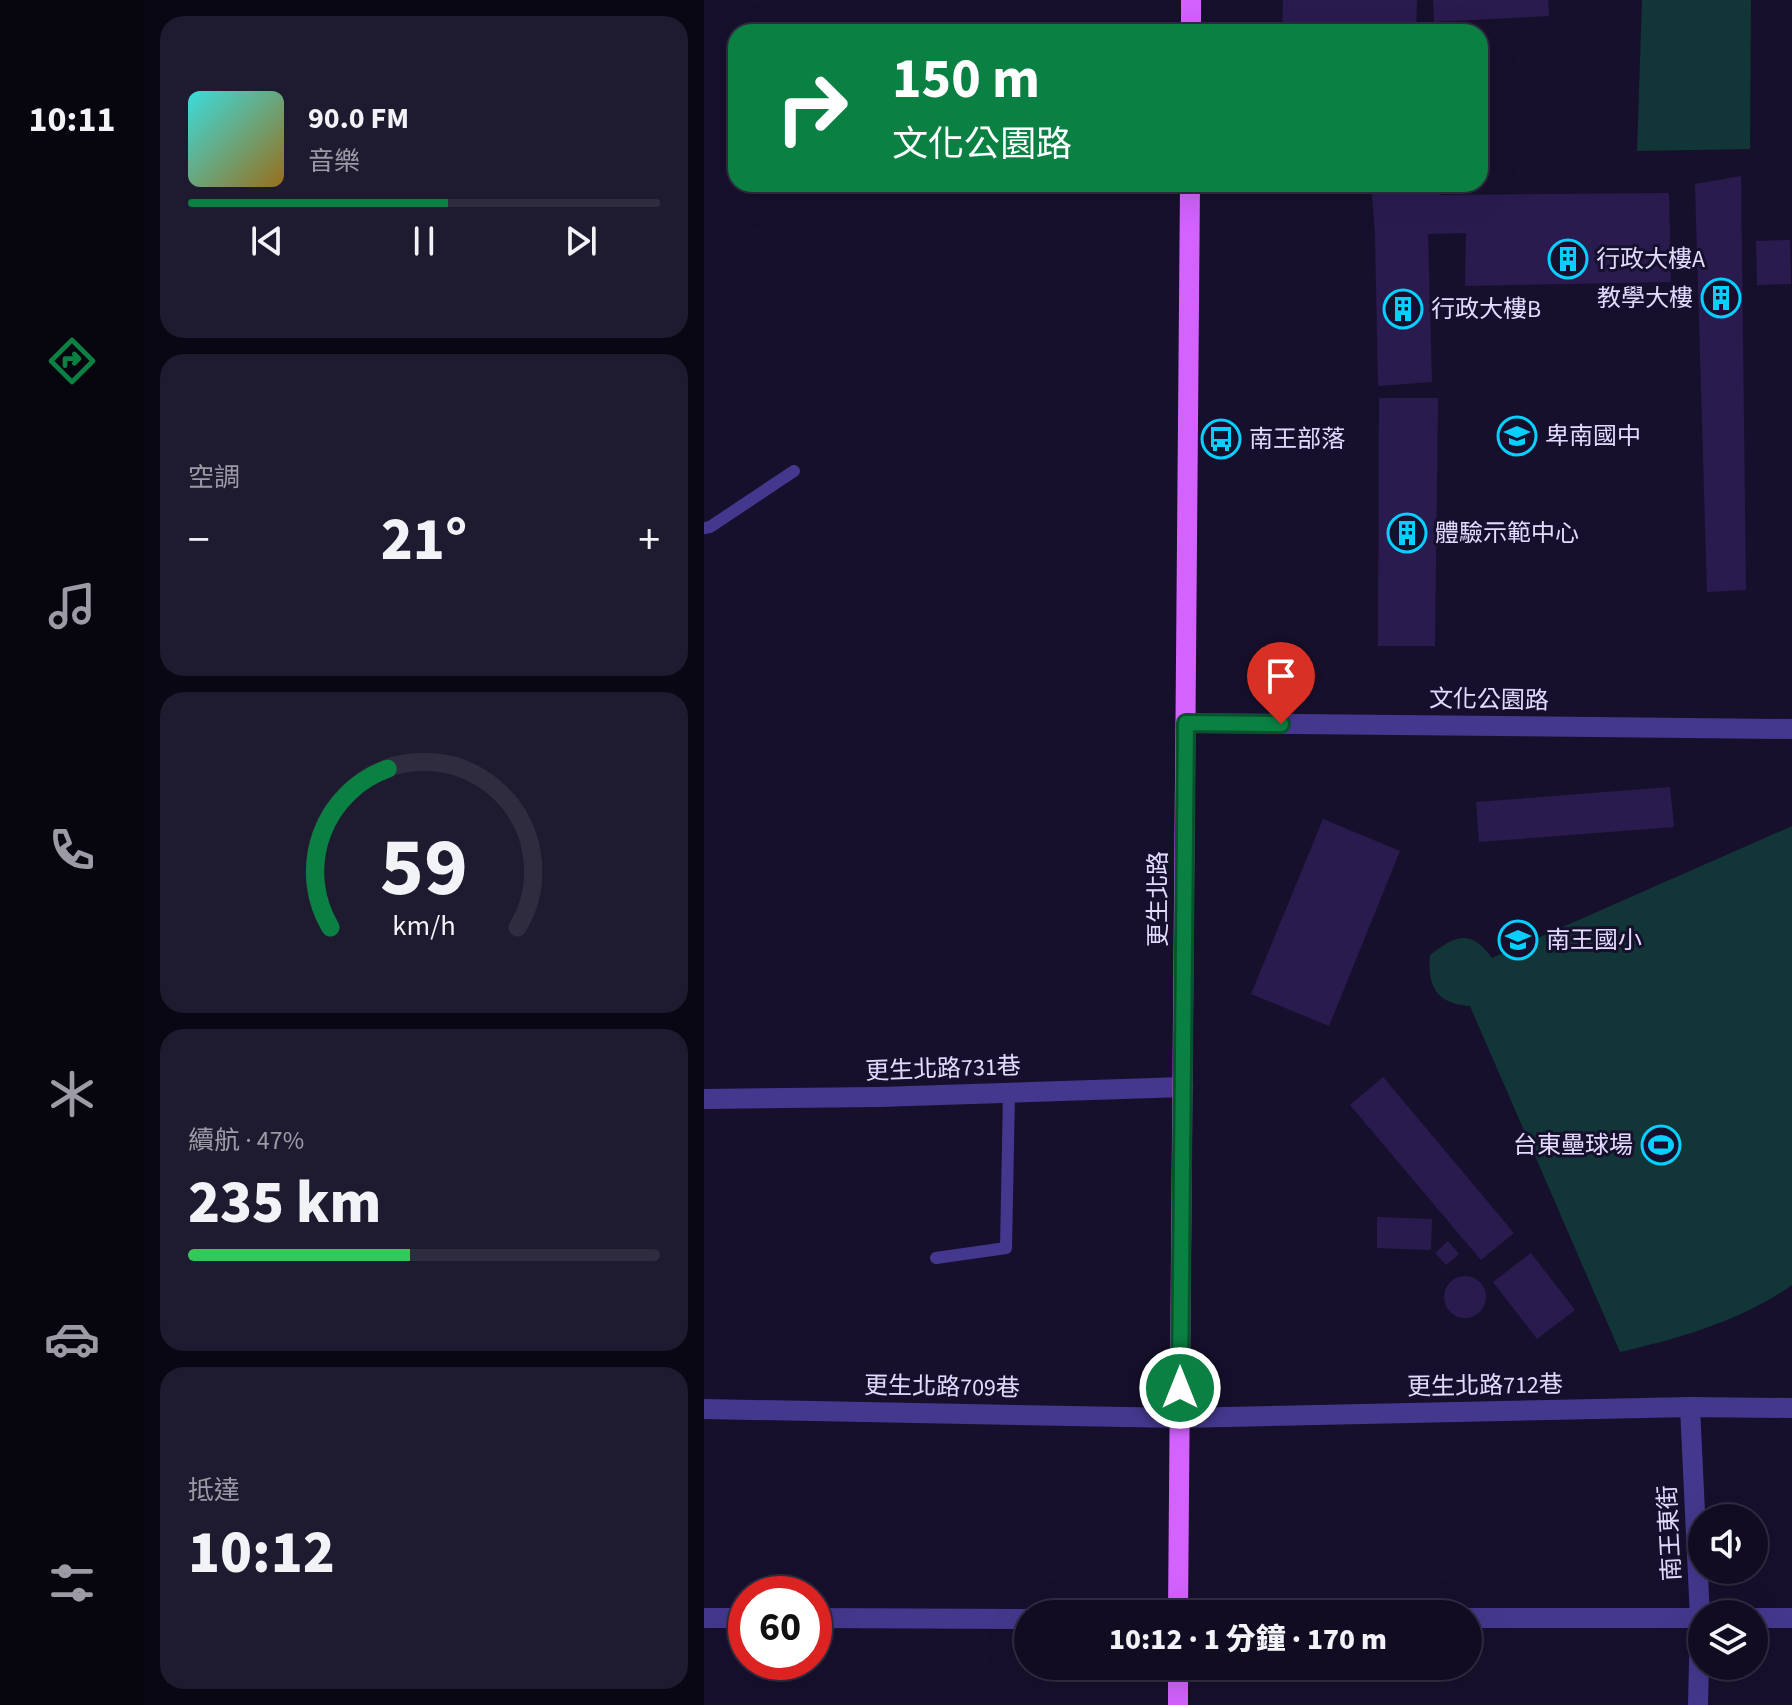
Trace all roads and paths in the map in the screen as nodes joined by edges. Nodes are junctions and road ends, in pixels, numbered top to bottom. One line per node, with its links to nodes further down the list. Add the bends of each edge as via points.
1 (1191, 0): 2 (main road)
2 (1191, 24)
3 (1190, 192): 6 (main road, 更生北路)
4 (794, 471): 5 (lane)
5 (704, 528)
6 (1186, 723): 7 (street, 文化公園路); 8 (main road, 更生北路)
7 (1792, 729)
8 (1183, 1087): 9 (street, 更生北路731巷); 15 (main road, 更生北路)
9 (1009, 1093): 10 (street, 更生北路731巷); 11 (lane, via 1006,1248)
10 (704, 1099)
11 (936, 1258)
12 (1690, 1407): 13 (street, 更生北路712巷); 15 (street, 更生北路712巷); 17 (street, 南王東街)
13 (1792, 1408)
14 (704, 1409): 15 (street, 更生北路709巷)
15 (1180, 1418): 16 (main road, 更生北路)
16 (1178, 1600)
17 (1700, 1600)
18 (704, 1618): 19 (street)
19 (728, 1618)
20 (832, 1618): 25 (street)
21 (1482, 1618): 22 (street)
22 (1688, 1618)
23 (1768, 1618): 24 (street)
24 (1792, 1618)
25 (1014, 1619)
26 (1178, 1680): 28 (main road)
27 (1699, 1680): 29 (street, 南王東街)
28 (1178, 1705)
29 (1698, 1705)

